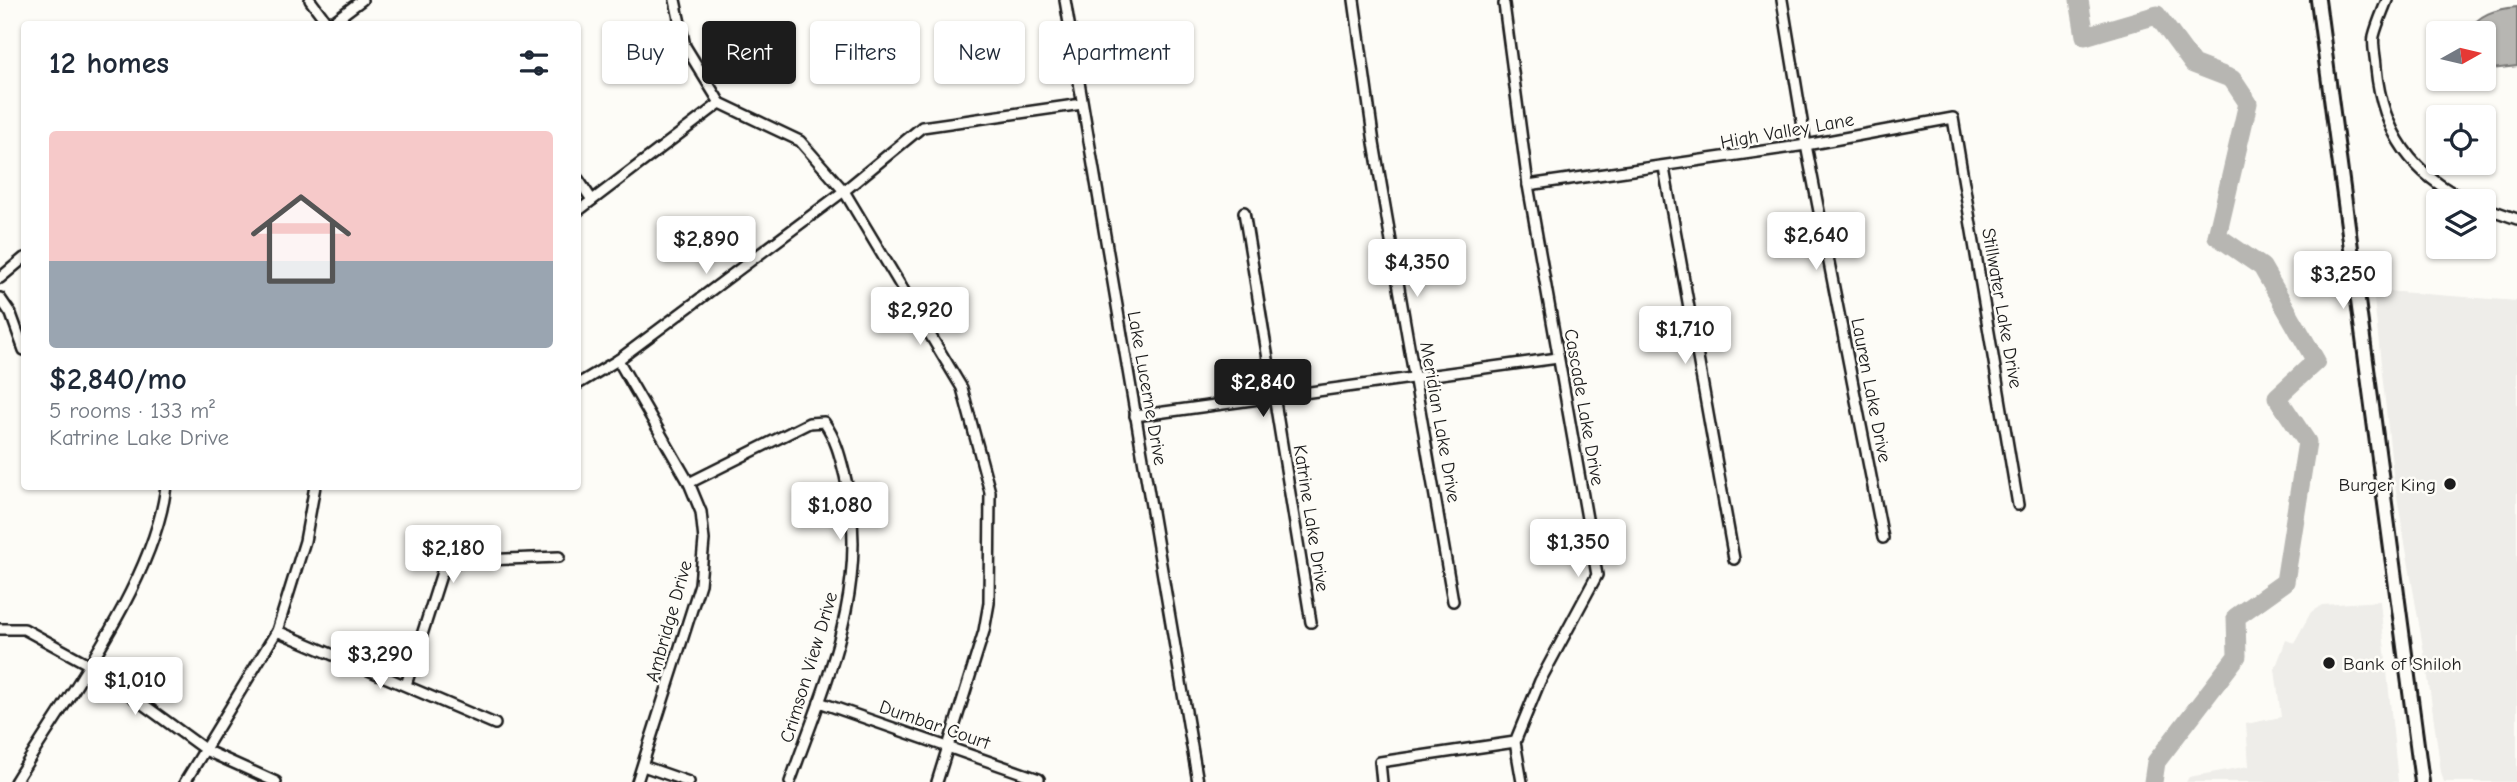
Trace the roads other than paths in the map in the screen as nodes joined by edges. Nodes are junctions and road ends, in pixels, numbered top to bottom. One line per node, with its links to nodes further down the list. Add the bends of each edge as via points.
1 (310, 0): 10 (street)
2 (362, 0): 11 (street)
3 (676, 0): 12 (street, via 685,46)
4 (1065, 0): 13 (street, Lake Lucerne Drive)
5 (1354, 0): 32 (street, Meridian Lake Drive, via 1374,143)
6 (1782, 0): 15 (street, Lauren Lake Drive)
7 (2318, 0): 54 (main road)
8 (2387, 0): 19 (street, via 2374,37 2379,94 2387,123 2418,169)
9 (1504, 4): 18 (street, Cascade Lake Drive)
10 (327, 21)
11 (333, 21)
12 (720, 103): 20 (street, via 800,141); 21 (street)
13 (1082, 104): 20 (street, via 922,127); 35 (street, Lake Lucerne Drive)
14 (1953, 118): 15 (street, High Valley Lane); 39 (street, Stillwater Lake Drive)
15 (1806, 145): 16 (street, High Valley Lane); 40 (street, Lauren Lake Drive)
16 (1664, 168): 18 (street, High Valley Lane); 42 (street)
17 (581, 184): 21 (street)
18 (1528, 185): 30 (street, Cascade Lake Drive)
19 (2443, 189)
20 (844, 191): 31 (street); 52 (street, via 962,388 990,492 989,603)
21 (592, 200): 22 (street)
22 (581, 209)
23 (1244, 212): 34 (street, Katrine Lake Drive)
24 (2496, 212): 25 (street)
25 (2517, 219)
26 (21, 260): 27 (street)
27 (0, 278)
28 (0, 298): 29 (street)
29 (21, 342)
30 (1558, 358): 32 (street); 51 (street, Cascade Lake Drive, via 1598,575 1539,681)
31 (618, 360): 33 (street); 36 (street, Ambridge Drive)
32 (1417, 379): 34 (street); 43 (street, Meridian Lake Drive)
33 (581, 382)
34 (1275, 396): 35 (street); 44 (street, Katrine Lake Drive)
35 (1135, 416): 64 (street, Lake Lucerne Drive)
36 (689, 483): 49 (street, Crimson View Drive, via 810,423 824,422 835,437 851,501 854,569 846,614); 55 (street, Ambridge Drive, via 702,518 703,569)
37 (165, 490): 47 (street, via 141,575)
38 (314, 490): 46 (street, via 305,541)
39 (2018, 505)
40 (1883, 538)
41 (559, 557): 48 (street, via 458,561 442,572)
42 (1734, 559)
43 (1453, 601)
44 (1311, 622)
45 (0, 629): 47 (street, via 24,629)
46 (277, 632): 48 (street); 53 (street)
47 (88, 664): 53 (street); 57 (street)
48 (406, 685): 50 (street)
49 (819, 702): 52 (street, Dumbar Court); 62 (street, Crimson View Drive)
50 (495, 724)
51 (1516, 742): 65 (street, via 1380,762); 66 (street, Cascade Lake Drive)
52 (949, 748): 56 (street, Dumbar Court); 63 (street)
53 (207, 751): 58 (street); 59 (street)
54 (2418, 753): 67 (main road); 68 (main road); 69 (main road)
55 (642, 766): 60 (street, Ambridge Drive); 61 (street)
56 (1039, 779)
57 (15, 782)
58 (185, 782)
59 (276, 782)
60 (637, 782)
61 (689, 782)
62 (790, 782)
63 (937, 782)
64 (1198, 782)
65 (1382, 782)
66 (1522, 782)
67 (2414, 782)
68 (2422, 782)
69 (2429, 782)

